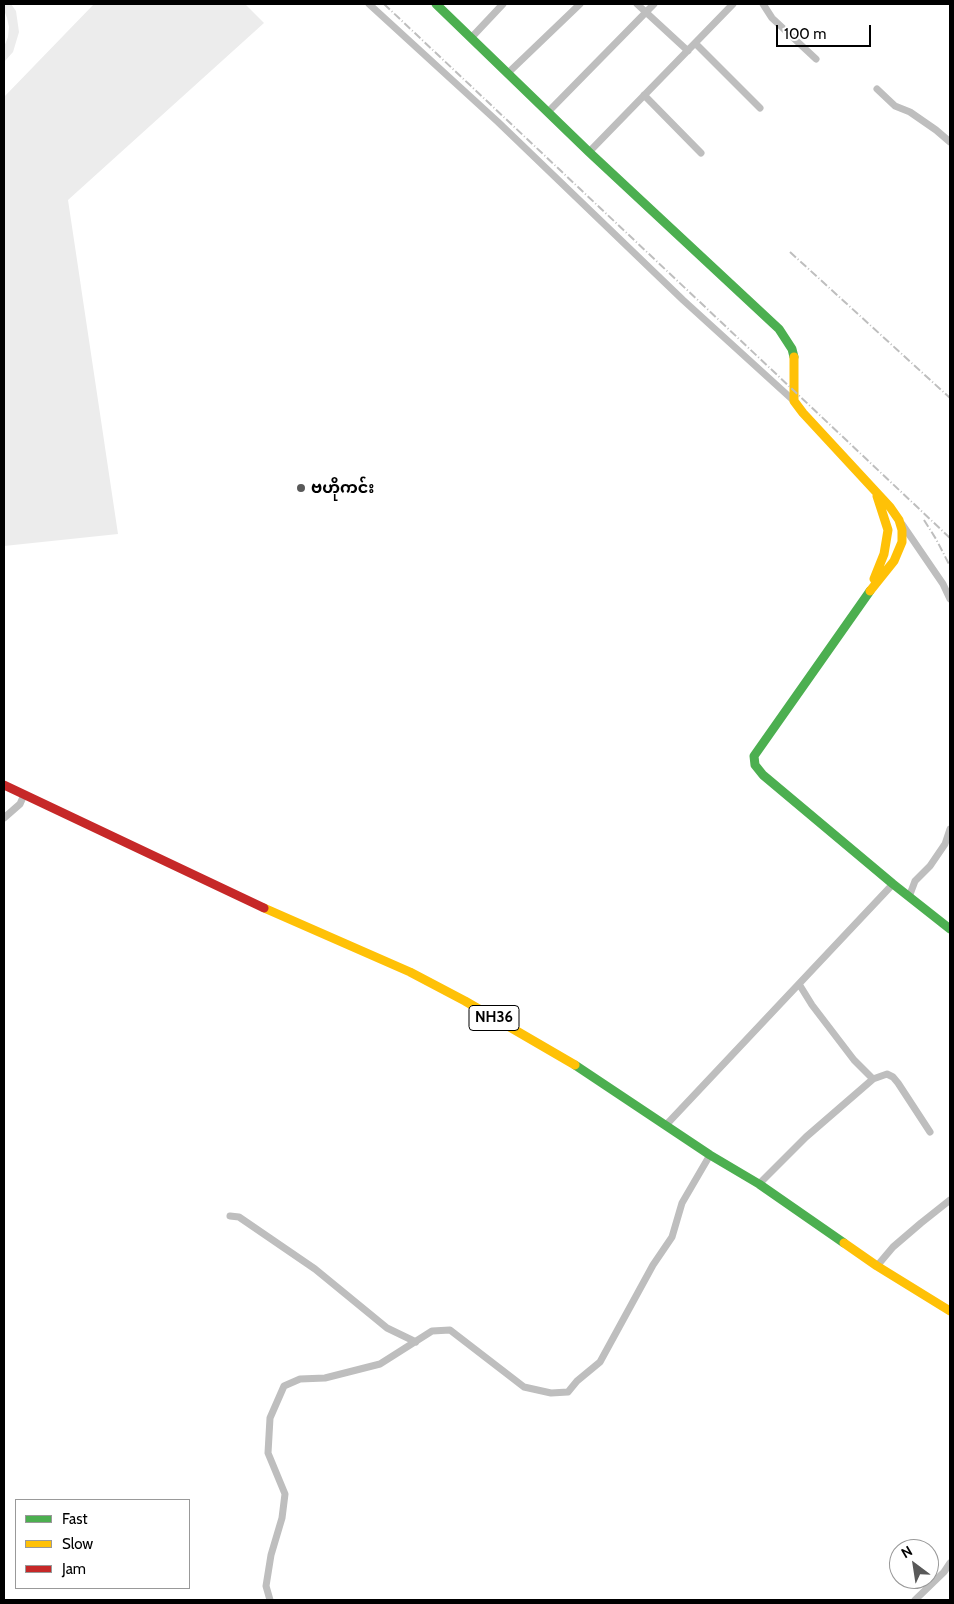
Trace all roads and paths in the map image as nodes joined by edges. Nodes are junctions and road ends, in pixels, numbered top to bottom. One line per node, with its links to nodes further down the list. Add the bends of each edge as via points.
1 (369, 4): 22 (street)
2 (437, 4): 10 (main road)
3 (503, 4): 10 (street)
4 (580, 4): 14 (street)
5 (637, 4): 9 (street)
6 (654, 4): 9 (street)
7 (733, 4): 11 (street)
8 (763, 4): 13 (street, via 772,18)
9 (646, 12): 12 (street); 18 (street)
10 (471, 38): 14 (main road)
11 (695, 43): 12 (street); 17 (street)
12 (688, 51): 16 (street)
13 (816, 59)
14 (508, 73): 18 (main road)
15 (877, 89): 19 (street, via 895,106 910,112)
16 (644, 96): 20 (street); 21 (street)
17 (760, 108)
18 (548, 112): 20 (main road)
19 (950, 142)
20 (589, 152): 22 (main road, via 779,329 792,349 795,361)
21 (701, 153)
22 (794, 401): 23 (main road)
23 (876, 494): 24 (main road); 25 (main road, via 888,530 879,568)
24 (899, 520): 25 (main road, via 902,542 894,561); 26 (street)
25 (866, 595): 31 (main road, via 754,756 755,765 763,774)
26 (950, 599)
27 (4, 785): 28 (main road, NH36)
28 (24, 795): 29 (street, via 20,804); 36 (main road, NH36, via 410,972 558,1055)
29 (4, 818)
30 (950, 829): 32 (street, via 945,844 916,881)
31 (893, 884): 32 (main road); 34 (street)
32 (909, 897): 33 (main road)
33 (950, 929)
34 (799, 984): 35 (street, via 854,1060); 36 (street)
35 (873, 1079): 37 (street, via 886,1074 893,1077); 39 (street)
36 (666, 1126): 38 (main road, NH36)
37 (930, 1132)
38 (710, 1155): 39 (main road, NH36); 44 (street, via 682,1203 672,1237 600,1362 568,1392 551,1393 524,1387 450,1330 432,1331)
39 (758, 1184): 42 (main road, NH36)
40 (950, 1200): 42 (street, via 894,1247)
41 (230, 1216): 44 (street, via 239,1217 315,1269 386,1328)
42 (877, 1266): 43 (main road, NH36)
43 (950, 1311)
44 (416, 1342): 46 (street, via 380,1364 325,1378 300,1379 284,1386 270,1418 268,1453 286,1494 266,1586)
45 (950, 1563): 47 (street)
46 (270, 1600)
47 (915, 1600)

